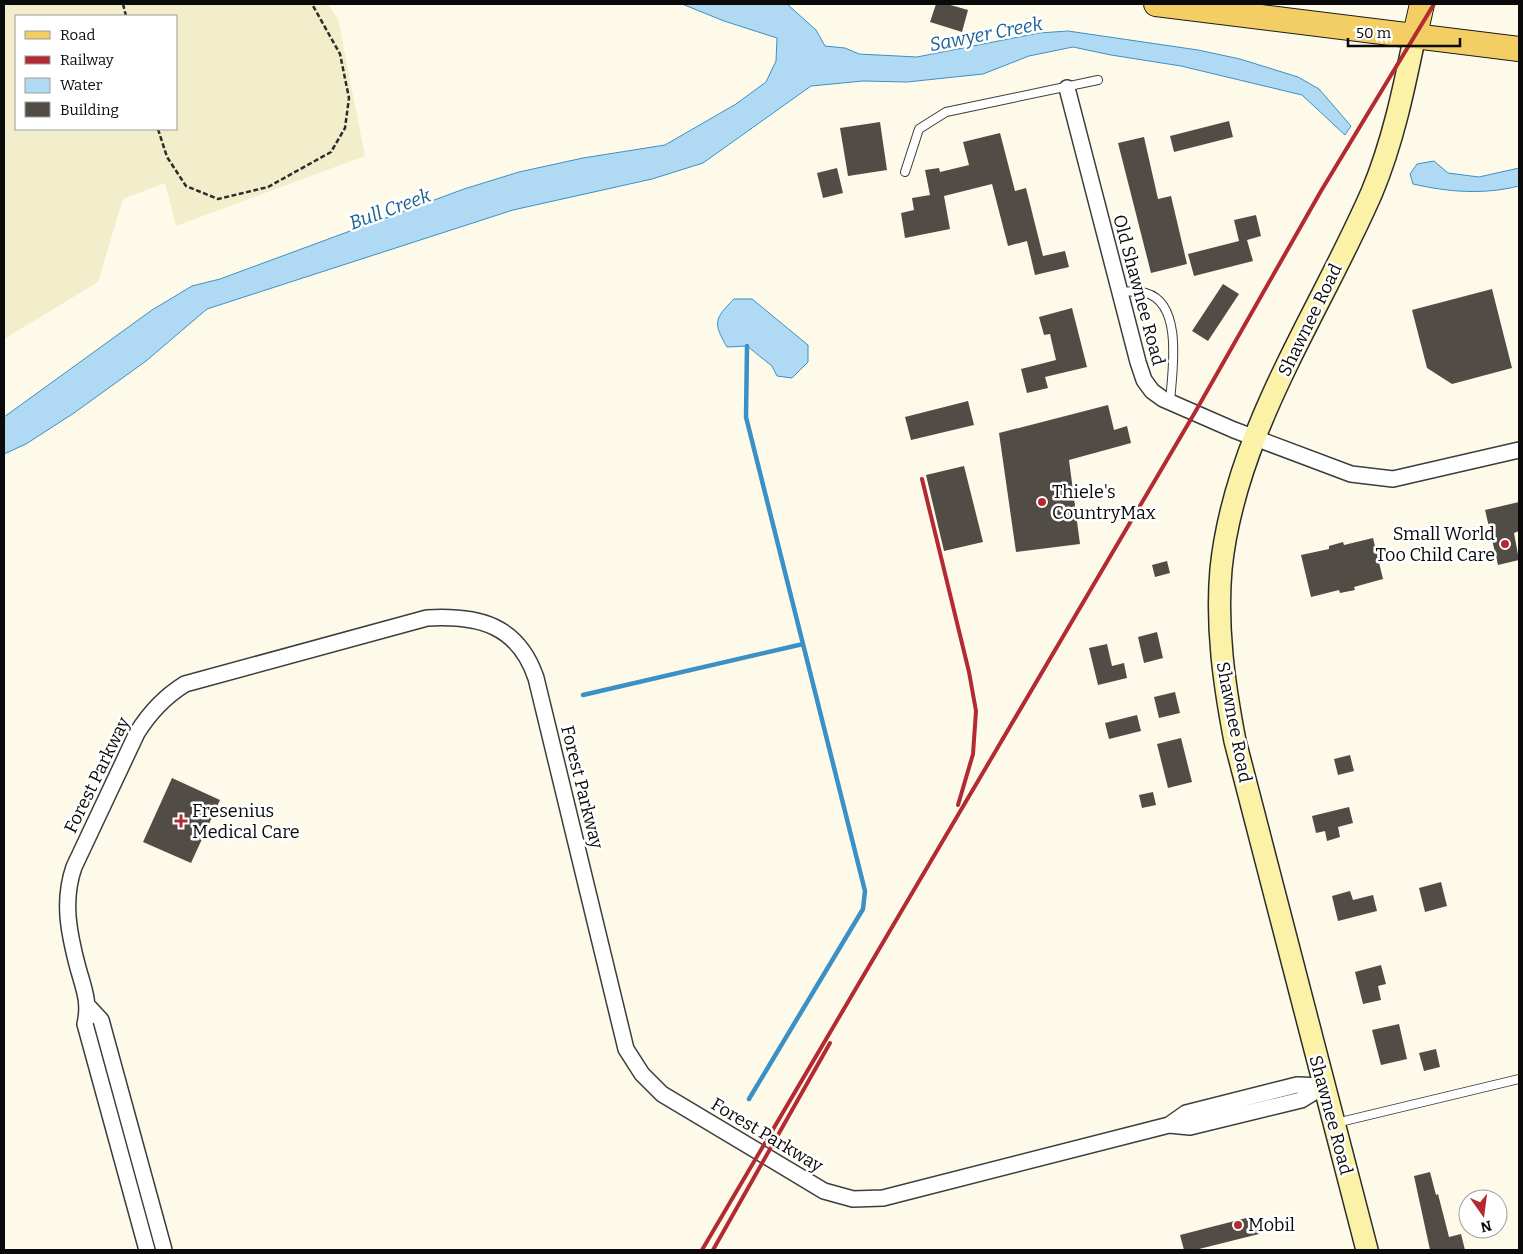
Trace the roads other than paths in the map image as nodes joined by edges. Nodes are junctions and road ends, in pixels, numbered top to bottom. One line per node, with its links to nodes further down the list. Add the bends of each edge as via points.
1 (1159, 4): 3 (main road)
2 (1422, 4): 3 (main road)
3 (1415, 35): 4 (main road); 10 (main road, Shawnee Road, via 1398,112 1372,191)
4 (1519, 49)
5 (1098, 80): 6 (lane)
6 (1067, 88): 7 (lane, via 946,112 919,129); 8 (street, Old Shawnee Road)
7 (905, 172)
8 (1119, 291): 9 (street, Old Shawnee Road, via 1144,380 1152,391); 9 (lane, via 1146,293 1161,301 1169,317 1174,345)
9 (1170, 402): 10 (street, Old Shawnee Road)
10 (1255, 438): 11 (street, Old Shawnee Road, via 1351,474 1393,479); 14 (main road, Shawnee Road, via 1240,482 1221,568 1220,648 1234,741)
11 (1519, 450)
12 (89, 1007): 14 (street, Forest Parkway, via 68,928 68,884 137,733 157,705 186,684 427,618 458,617 501,630 512,638 529,660 626,1049 642,1074 662,1094 824,1191 852,1200 883,1198 1168,1125 1190,1127 1301,1100); 16 (street, Forest Parkway, via 101,1020); 17 (street, Forest Parkway, via 85,1024)
13 (1519, 1078): 15 (lane)
14 (1324, 1086): 15 (main road, Shawnee Road)
15 (1334, 1124): 20 (main road, Shawnee Road)
16 (158, 1228): 17 (lane); 19 (street, Forest Parkway)
17 (142, 1232): 18 (street, Forest Parkway)
18 (147, 1250)
19 (164, 1250)
20 (1367, 1250)

